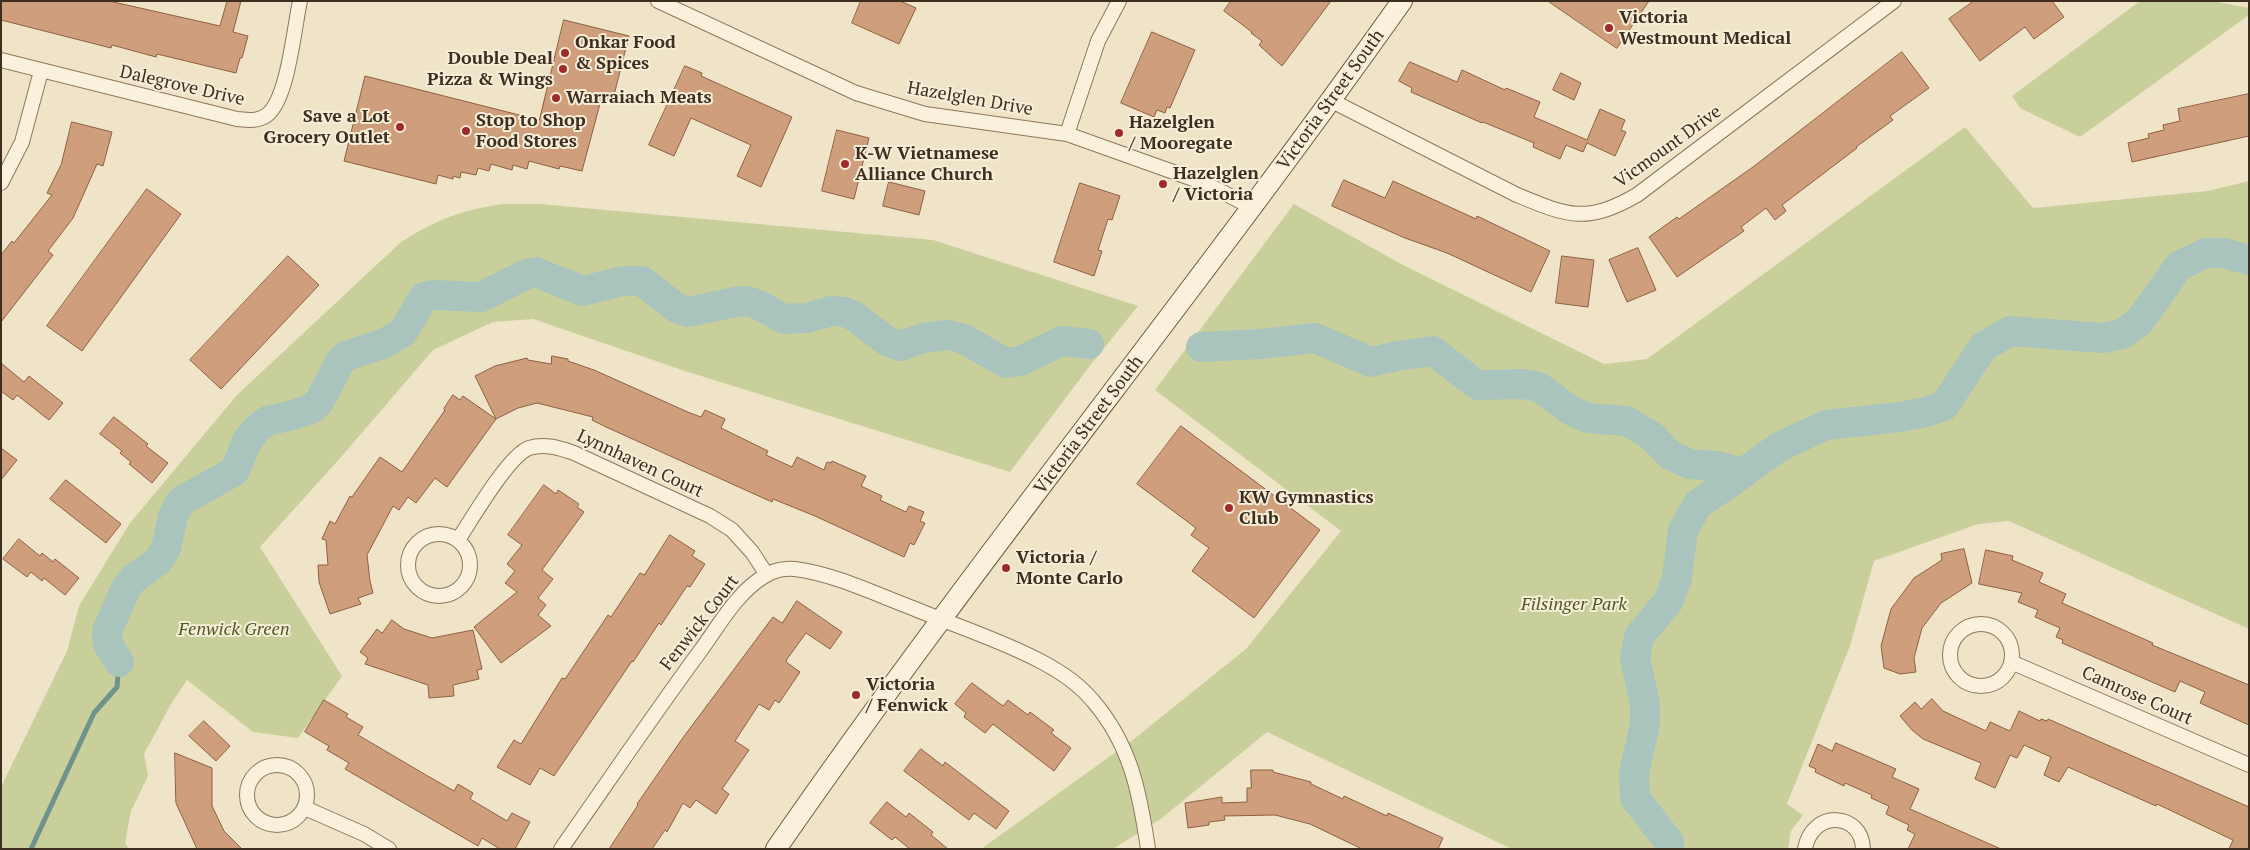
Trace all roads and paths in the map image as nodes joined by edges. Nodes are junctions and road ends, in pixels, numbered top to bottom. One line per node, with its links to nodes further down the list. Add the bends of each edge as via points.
1 (300, 1): 7 (street, Dalegrove Drive, via 284,87 266,116 253,121)
2 (658, 1): 9 (street, Hazelglen Drive, via 856,93 924,114)
3 (1119, 1): 9 (street, via 1098,42)
4 (1402, 1): 8 (main road, Victoria Street South)
5 (1894, 1): 8 (street, Vicmount Drive, via 1638,195 1614,209 1593,214 1571,214 1547,208)
6 (1, 60): 7 (street, Dalegrove Drive)
7 (41, 71): 10 (street, via 22,142)
8 (1332, 101): 11 (main road, Victoria Street South)
9 (1067, 134): 11 (street, Hazelglen Drive, via 1207,184)
10 (1, 183)
11 (1253, 208): 14 (main road, Victoria Street South)
12 (458, 540): 12 (street, via 445,534 434,534 417,543 408,560 408,574 414,585 435,597 449,596 462,588 470,573 470,557); 13 (street, Lynnhaven Court, via 508,465 520,453 529,448 555,446 710,516 732,530)
13 (767, 575): 14 (street, Fenwick Court, via 793,569 823,575); 19 (street, Fenwick Court, via 742,594)
14 (942, 619): 20 (main road, Victoria Street South, via 851,740); 21 (street, Fenwick Court, via 1041,661 1069,678 1092,699 1122,743 1140,795)
15 (2011, 662): 15 (street, via 2012,651 2002,632 1980,624 1967,627 1956,636 1950,649 1954,671 1970,684 1986,686 1996,682); 16 (street, Camrose Court)
16 (2249, 765)
17 (305, 808): 17 (street, via 308,792 305,782 296,771 286,766 268,766 250,781 247,792 250,809 264,822 275,826 290,822); 18 (street, via 364,834)
18 (389, 849)
19 (561, 849)
20 (776, 849)
21 (1148, 849)
22 (1806, 849): 23 (street, via 1812,830 1827,820 1838,820 1860,834)
23 (1863, 849)

